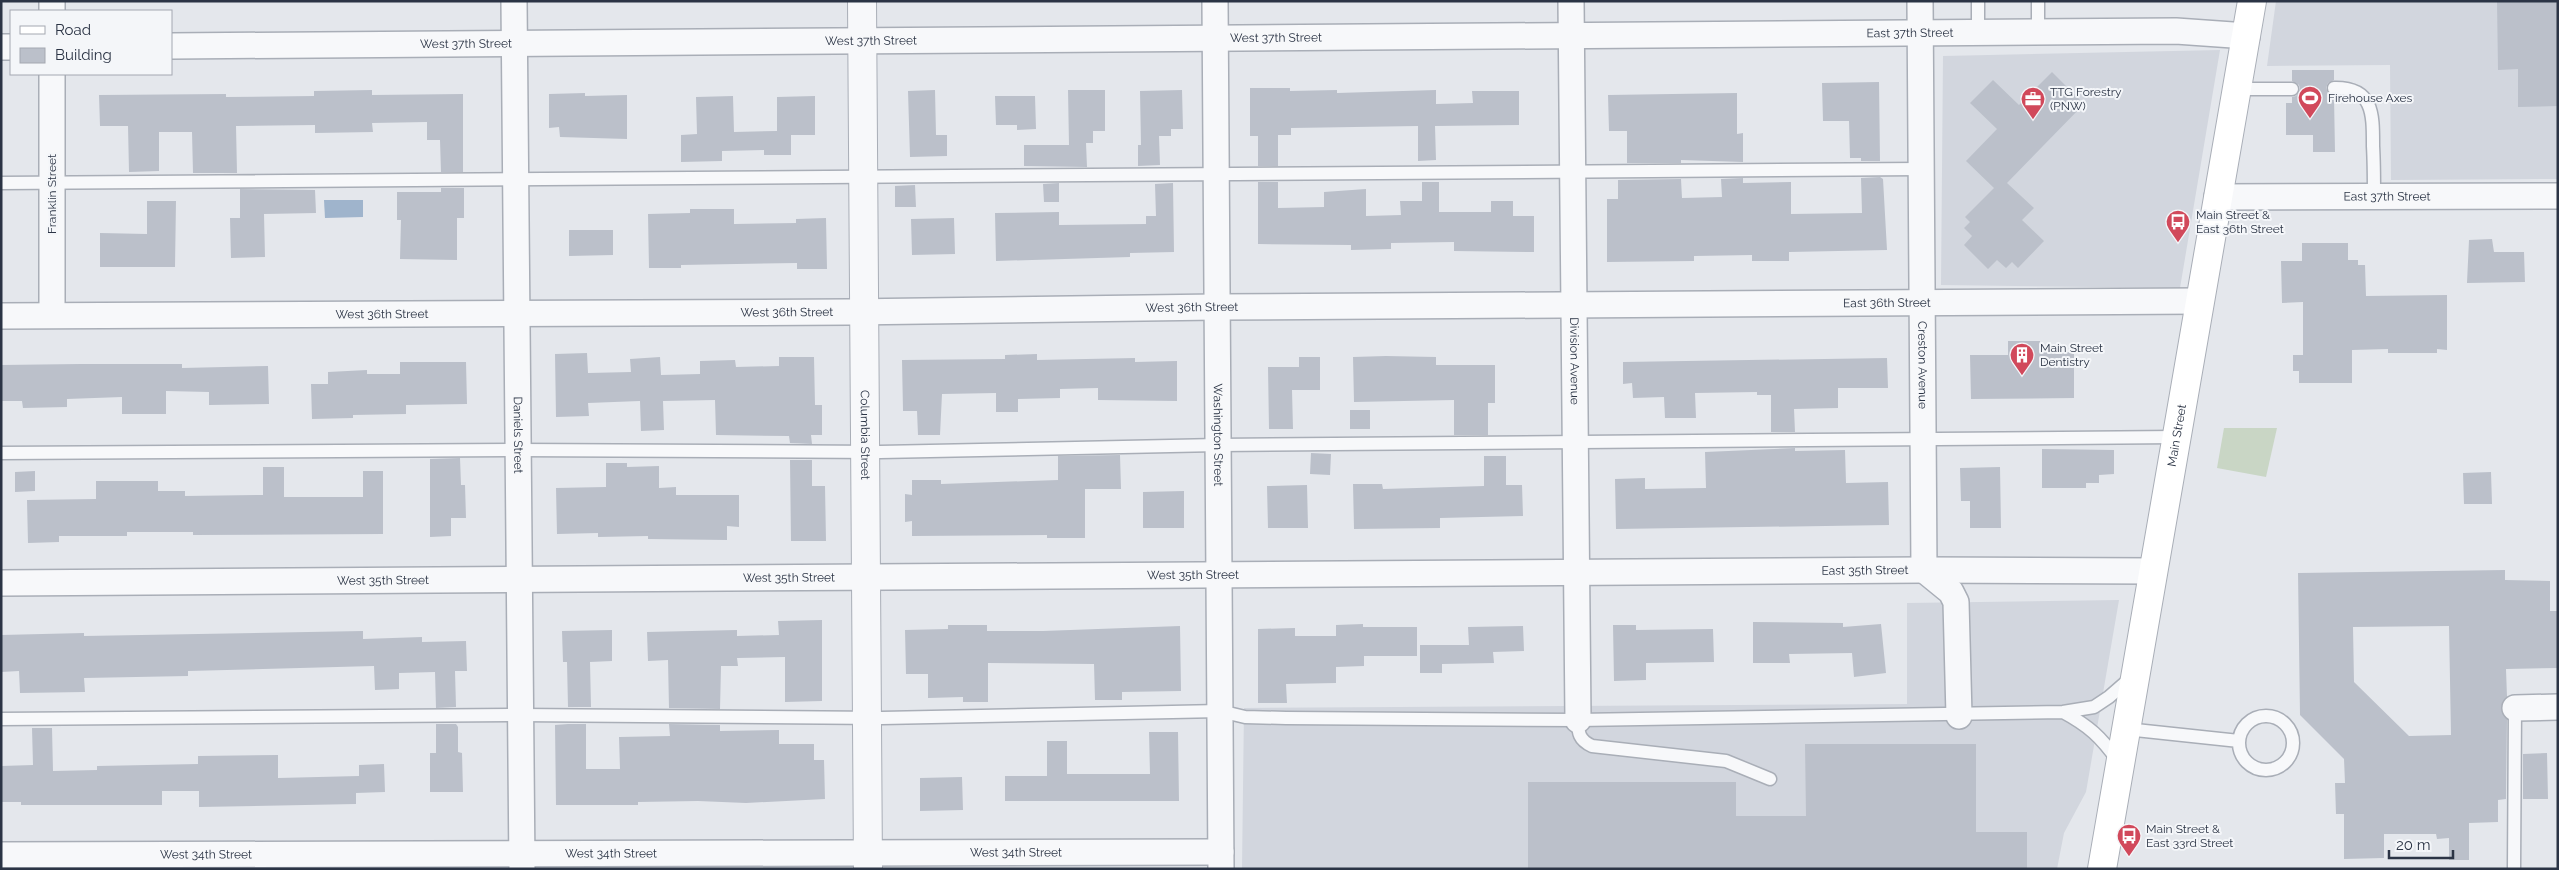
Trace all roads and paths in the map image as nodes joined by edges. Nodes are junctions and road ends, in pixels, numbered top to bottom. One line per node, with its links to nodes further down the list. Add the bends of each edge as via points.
1 (514, 1): 16 (street, Daniels Street)
2 (862, 1): 15 (street, Columbia Street)
3 (1215, 1): 14 (street, Washington Street)
4 (1571, 1): 12 (street, Division Avenue)
5 (1920, 1): 11 (street, Creston Avenue)
6 (1978, 1): 9 (lane)
7 (2038, 1): 10 (lane)
8 (2252, 1): 13 (main road, Main Street)
9 (1978, 33): 10 (street, East 37th Street); 11 (street, East 37th Street)
10 (2038, 33): 13 (street, East 37th Street, via 2176,31)
11 (1920, 34): 12 (street, East 37th Street); 22 (street, Creston Avenue)
12 (1571, 36): 14 (street, West 37th Street); 23 (street, Division Avenue)
13 (2247, 36): 21 (main road, Main Street)
14 (1215, 39): 15 (street, West 37th Street); 24 (street, Washington Street)
15 (862, 41): 16 (street, West 37th Street); 25 (street, Columbia Street)
16 (514, 43): 17 (street, West 37th Street); 26 (street, Daniels Street)
17 (172, 46)
18 (52, 75): 27 (street, Franklin Street)
19 (2334, 88): 29 (lane, via 2358,93 2370,108)
20 (2292, 89): 21 (lane)
21 (2236, 90): 31 (main road, Main Street)
22 (1921, 169): 23 (lane); 33 (street, Creston Avenue)
23 (1572, 172): 24 (lane); 34 (street, Division Avenue)
24 (1216, 174): 25 (lane); 35 (street, Washington Street)
25 (864, 177): 26 (lane); 37 (street, Columbia Street)
26 (515, 179): 27 (lane); 36 (street, Daniels Street)
27 (52, 182): 28 (lane); 38 (street, Franklin Street)
28 (1, 183)
29 (2374, 196): 30 (street, East 37th Street); 31 (street, East 37th Street)
30 (2558, 196)
31 (2217, 197): 32 (main road, Main Street)
32 (2200, 301): 33 (street, East 36th Street); 40 (main road, Main Street)
33 (1922, 302): 34 (street, East 36th Street); 41 (street, Creston Avenue)
34 (1574, 305): 35 (street, West 36th Street); 42 (street, Division Avenue)
35 (1217, 307): 37 (street, West 36th Street); 43 (street, Washington Street)
36 (517, 312): 37 (street, West 36th Street); 38 (street, West 36th Street); 44 (street, Daniels Street)
37 (865, 312): 45 (street, Columbia Street)
38 (52, 315): 39 (street, West 36th Street)
39 (1, 316)
40 (2177, 438): 41 (lane); 48 (main road, Main Street)
41 (1923, 439): 42 (lane); 47 (street, Creston Avenue)
42 (1575, 442): 43 (lane); 49 (street, Division Avenue)
43 (1218, 445): 45 (lane); 50 (street, Washington Street)
44 (518, 450): 45 (lane); 46 (lane); 52 (street, Daniels Street)
45 (865, 452): 51 (street, Columbia Street)
46 (1, 453)
47 (1924, 570): 48 (street, East 35th Street); 49 (street, East 35th Street); 60 (street, via 1951,592 1956,602)
48 (2154, 571): 54 (main road, Main Street)
49 (1576, 572): 50 (street, West 35th Street); 63 (street, Division Avenue)
50 (1219, 575): 51 (street, West 35th Street); 57 (street, Washington Street)
51 (866, 578): 52 (street, West 35th Street); 61 (street, Columbia Street)
52 (519, 580): 53 (street, West 35th Street); 59 (street, Daniels Street)
53 (1, 584)
54 (2136, 673): 58 (lane, via 2094,707); 64 (main road, Main Street)
55 (2516, 708): 56 (street); 73 (lane)
56 (2558, 708)
57 (1220, 711): 61 (lane); 63 (lane, via 1245,718); 70 (street, Washington Street)
58 (2063, 712): 60 (lane); 66 (lane, via 2102,739)
59 (520, 716): 61 (lane); 62 (lane); 69 (street, Daniels Street)
60 (1959, 716): 63 (lane)
61 (868, 718): 71 (street, Columbia Street)
62 (1, 719)
63 (1578, 720): 67 (lane, via 1581,739 1592,746 1726,761)
64 (2126, 729): 65 (lane); 66 (main road, Main Street)
65 (2239, 741): 65 (lane, via 2240,752 2246,761 2265,770 2285,763 2294,744 2287,724 2268,715 2248,722)
66 (2120, 765): 72 (main road, Main Street)
67 (1770, 779)
68 (1, 855): 69 (street, West 34th Street)
69 (521, 860): 71 (street, West 34th Street)
70 (1221, 860): 71 (street, West 34th Street)
71 (868, 861)
72 (2102, 869)
73 (2514, 869)

